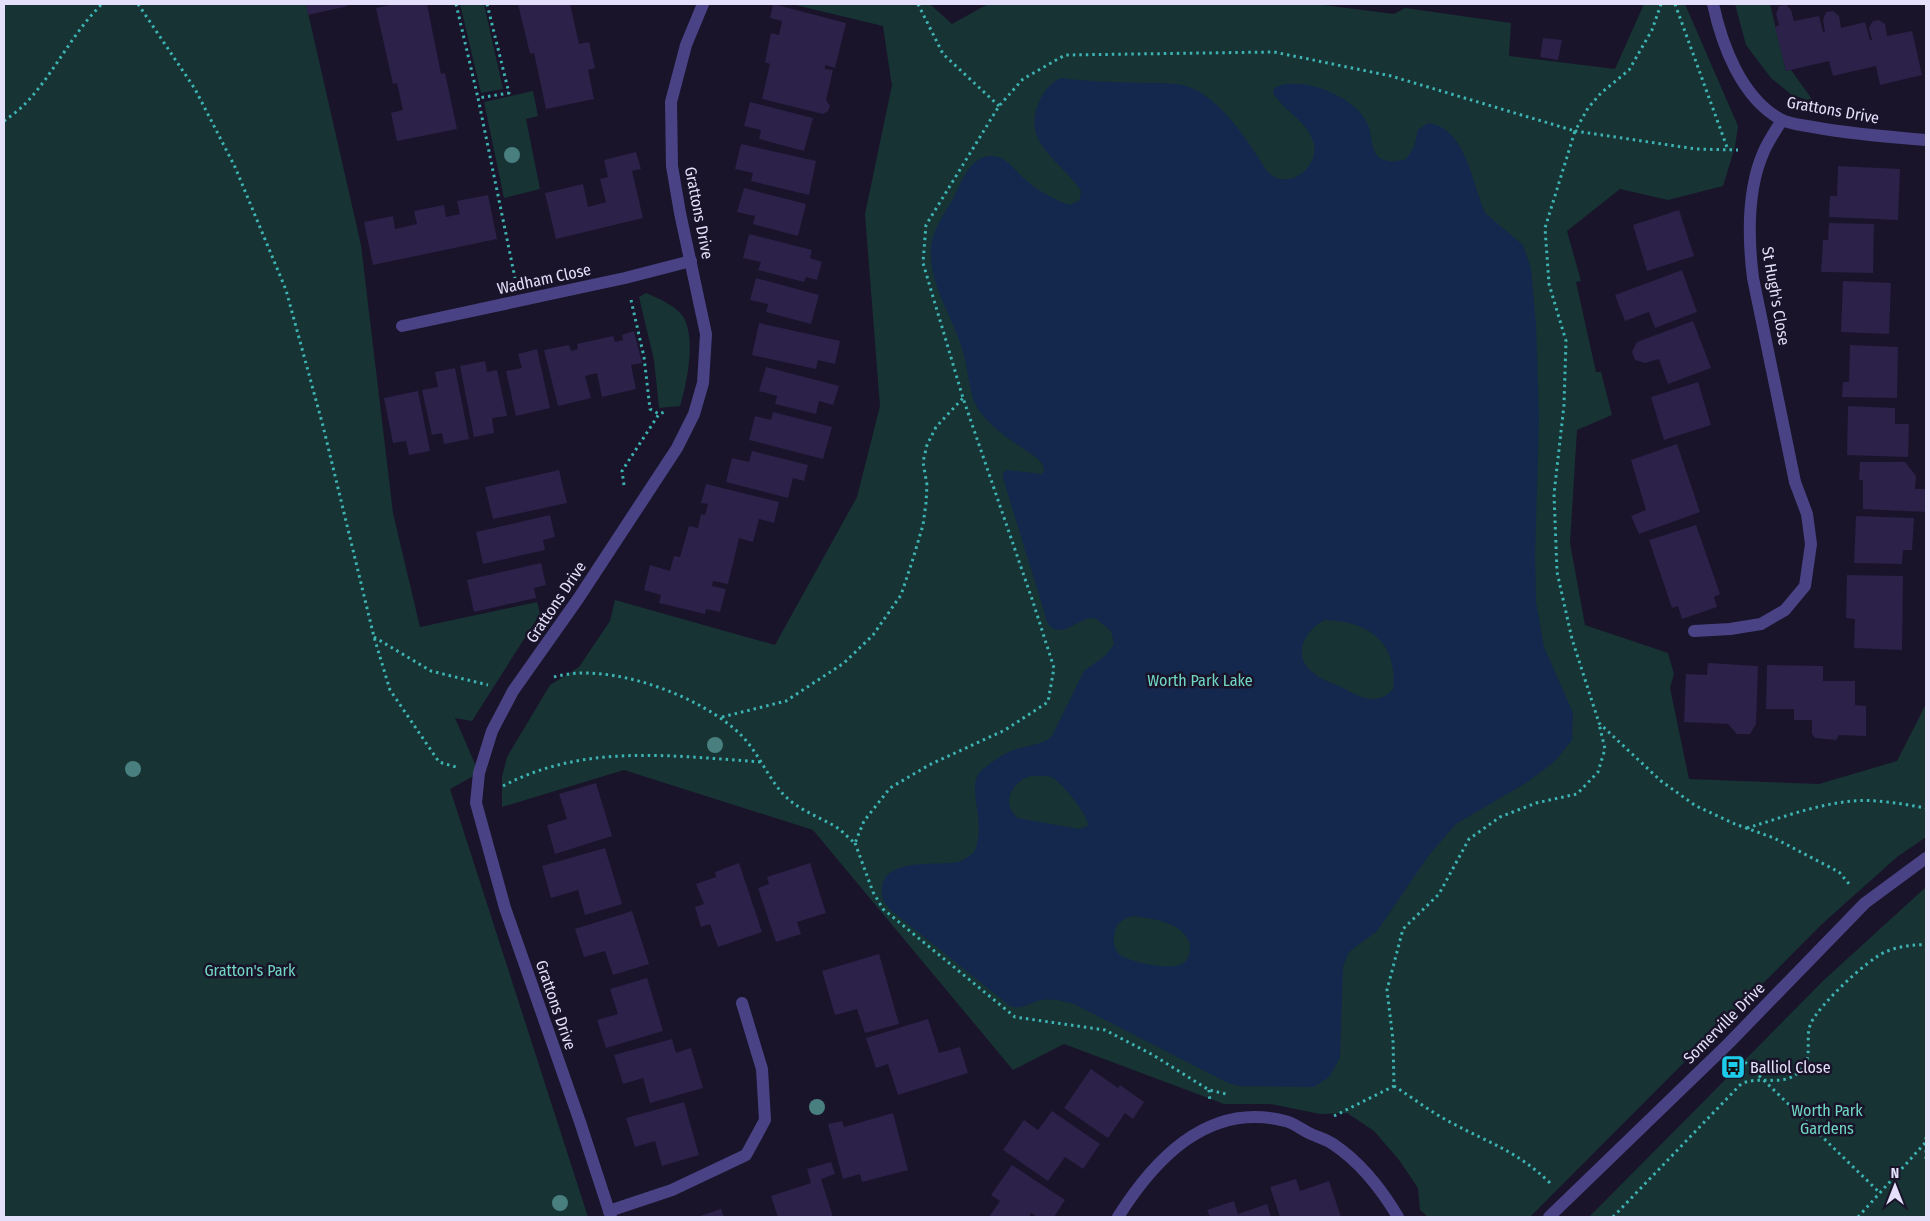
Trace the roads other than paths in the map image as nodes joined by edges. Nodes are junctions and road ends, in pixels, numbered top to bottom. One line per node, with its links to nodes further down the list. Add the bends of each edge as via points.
1 (703, 4): 5 (street, Grattons Drive, via 686,45 671,102 672,166)
2 (1713, 4): 3 (street, Grattons Drive, via 1720,36 1732,62 1765,109)
3 (1782, 120): 4 (street, Grattons Drive, via 1835,131); 7 (street, St Hugh's Close, via 1764,152 1750,211 1749,244 1753,278 1795,482 1807,514 1811,544 1805,586 1785,610 1761,624)
4 (1926, 140)
5 (691, 261): 6 (street, Wadham Close); 10 (street, Grattons Drive, via 706,334 703,383 694,414 677,448 546,646 512,691 492,731 479,773 476,803 505,908)
6 (402, 326)
7 (1694, 630)
8 (1926, 858): 13 (street, Somerville Drive, via 1865,903 1728,1044)
9 (742, 1003): 10 (street, via 762,1069 764,1120 746,1155 672,1190)
10 (610, 1214)
11 (1118, 1217): 12 (street, via 1148,1174 1189,1136 1235,1118 1252,1117 1287,1121 1333,1143 1379,1189)
12 (1398, 1217)
13 (1549, 1217)

